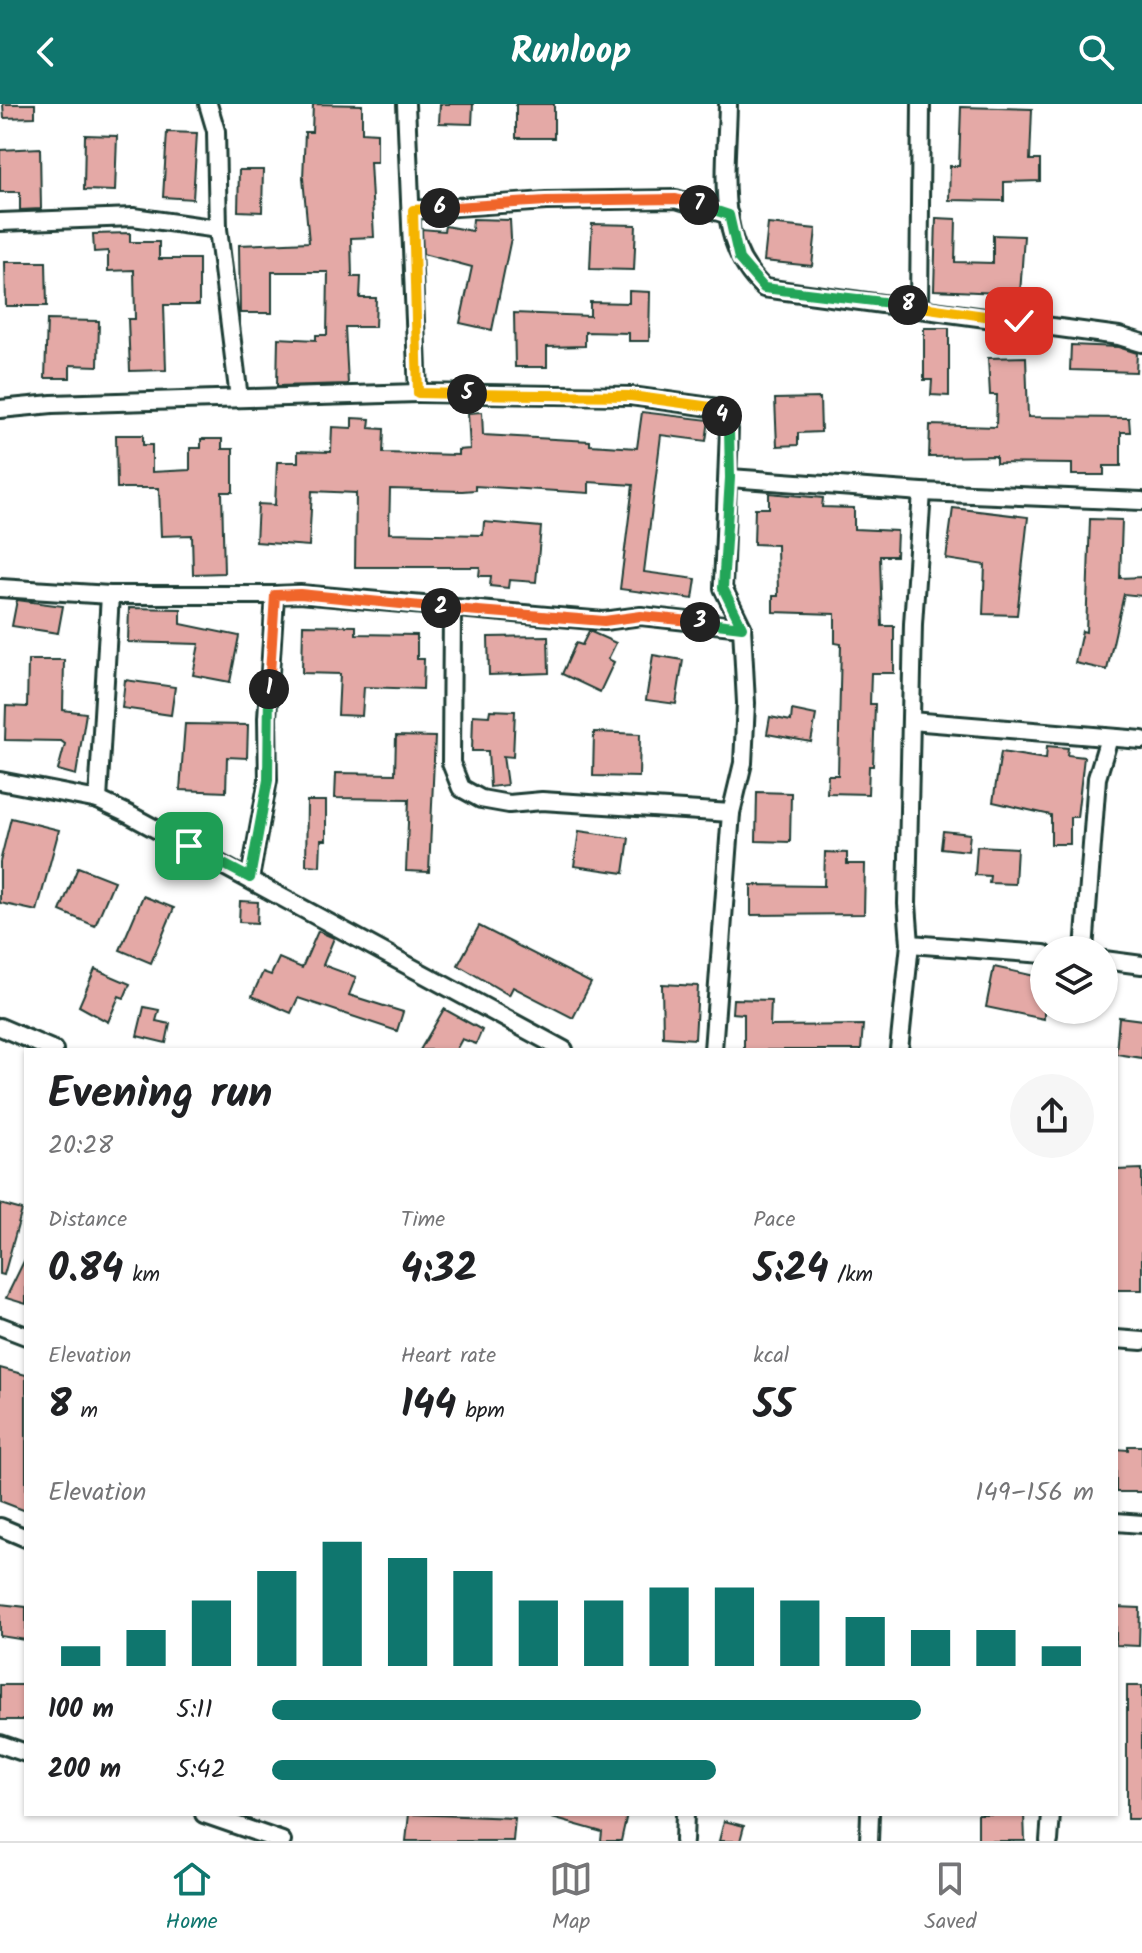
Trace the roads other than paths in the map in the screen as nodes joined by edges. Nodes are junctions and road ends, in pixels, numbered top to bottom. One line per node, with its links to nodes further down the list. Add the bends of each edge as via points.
1 (208, 104): 8 (street, via 216,131)
2 (406, 104): 5 (street)
3 (728, 104): 6 (street, via 723,160)
4 (921, 104): 9 (street)
5 (413, 210): 6 (street, via 676,199); 11 (street)
6 (729, 215): 9 (street, via 739,259 764,288)
7 (0, 222): 8 (street, via 133,217)
8 (218, 229): 12 (street)
9 (919, 306): 10 (street)
10 (1142, 343)
11 (418, 393): 12 (street); 14 (street, via 631,396 718,408 729,429)
12 (239, 398): 13 (street)
13 (0, 409)
14 (730, 478): 15 (street); 22 (street, via 723,588)
15 (922, 492): 17 (street); 23 (street)
16 (1142, 492): 17 (street)
17 (1142, 501)
18 (0, 588): 19 (street)
19 (110, 595): 20 (street); 27 (street)
20 (275, 595): 21 (street); 29 (street, via 268,780)
21 (452, 609): 22 (street, via 604,621 641,616); 28 (street, via 451,763 461,788 481,799 509,804 542,801)
22 (742, 627): 28 (street, via 743,763)
23 (911, 721): 24 (street); 31 (street)
24 (1109, 738): 25 (street); 30 (street, via 1097,778)
25 (1142, 740)
26 (0, 781): 27 (street)
27 (98, 800): 29 (street)
28 (731, 813): 38 (street)
29 (250, 878): 37 (street)
30 (1085, 936)
31 (910, 944): 32 (street); 39 (street)
32 (1030, 953)
33 (1118, 962): 34 (street)
34 (1142, 965)
35 (0, 1027): 36 (street)
36 (49, 1048)
37 (560, 1048)
38 (713, 1048)
39 (899, 1048)
40 (0, 1326): 41 (street)
41 (24, 1335)
42 (1118, 1339): 43 (street)
43 (1142, 1341)
44 (1118, 1522): 45 (street)
45 (1142, 1524)
46 (0, 1527): 47 (street)
47 (24, 1537)
48 (0, 1744): 49 (street)
49 (24, 1752)
50 (210, 1816): 54 (street)
51 (685, 1816): 55 (street)
52 (870, 1816): 56 (street)
53 (1051, 1816): 57 (street)
54 (282, 1841)
55 (684, 1841)
56 (869, 1841)
57 (1049, 1841)

